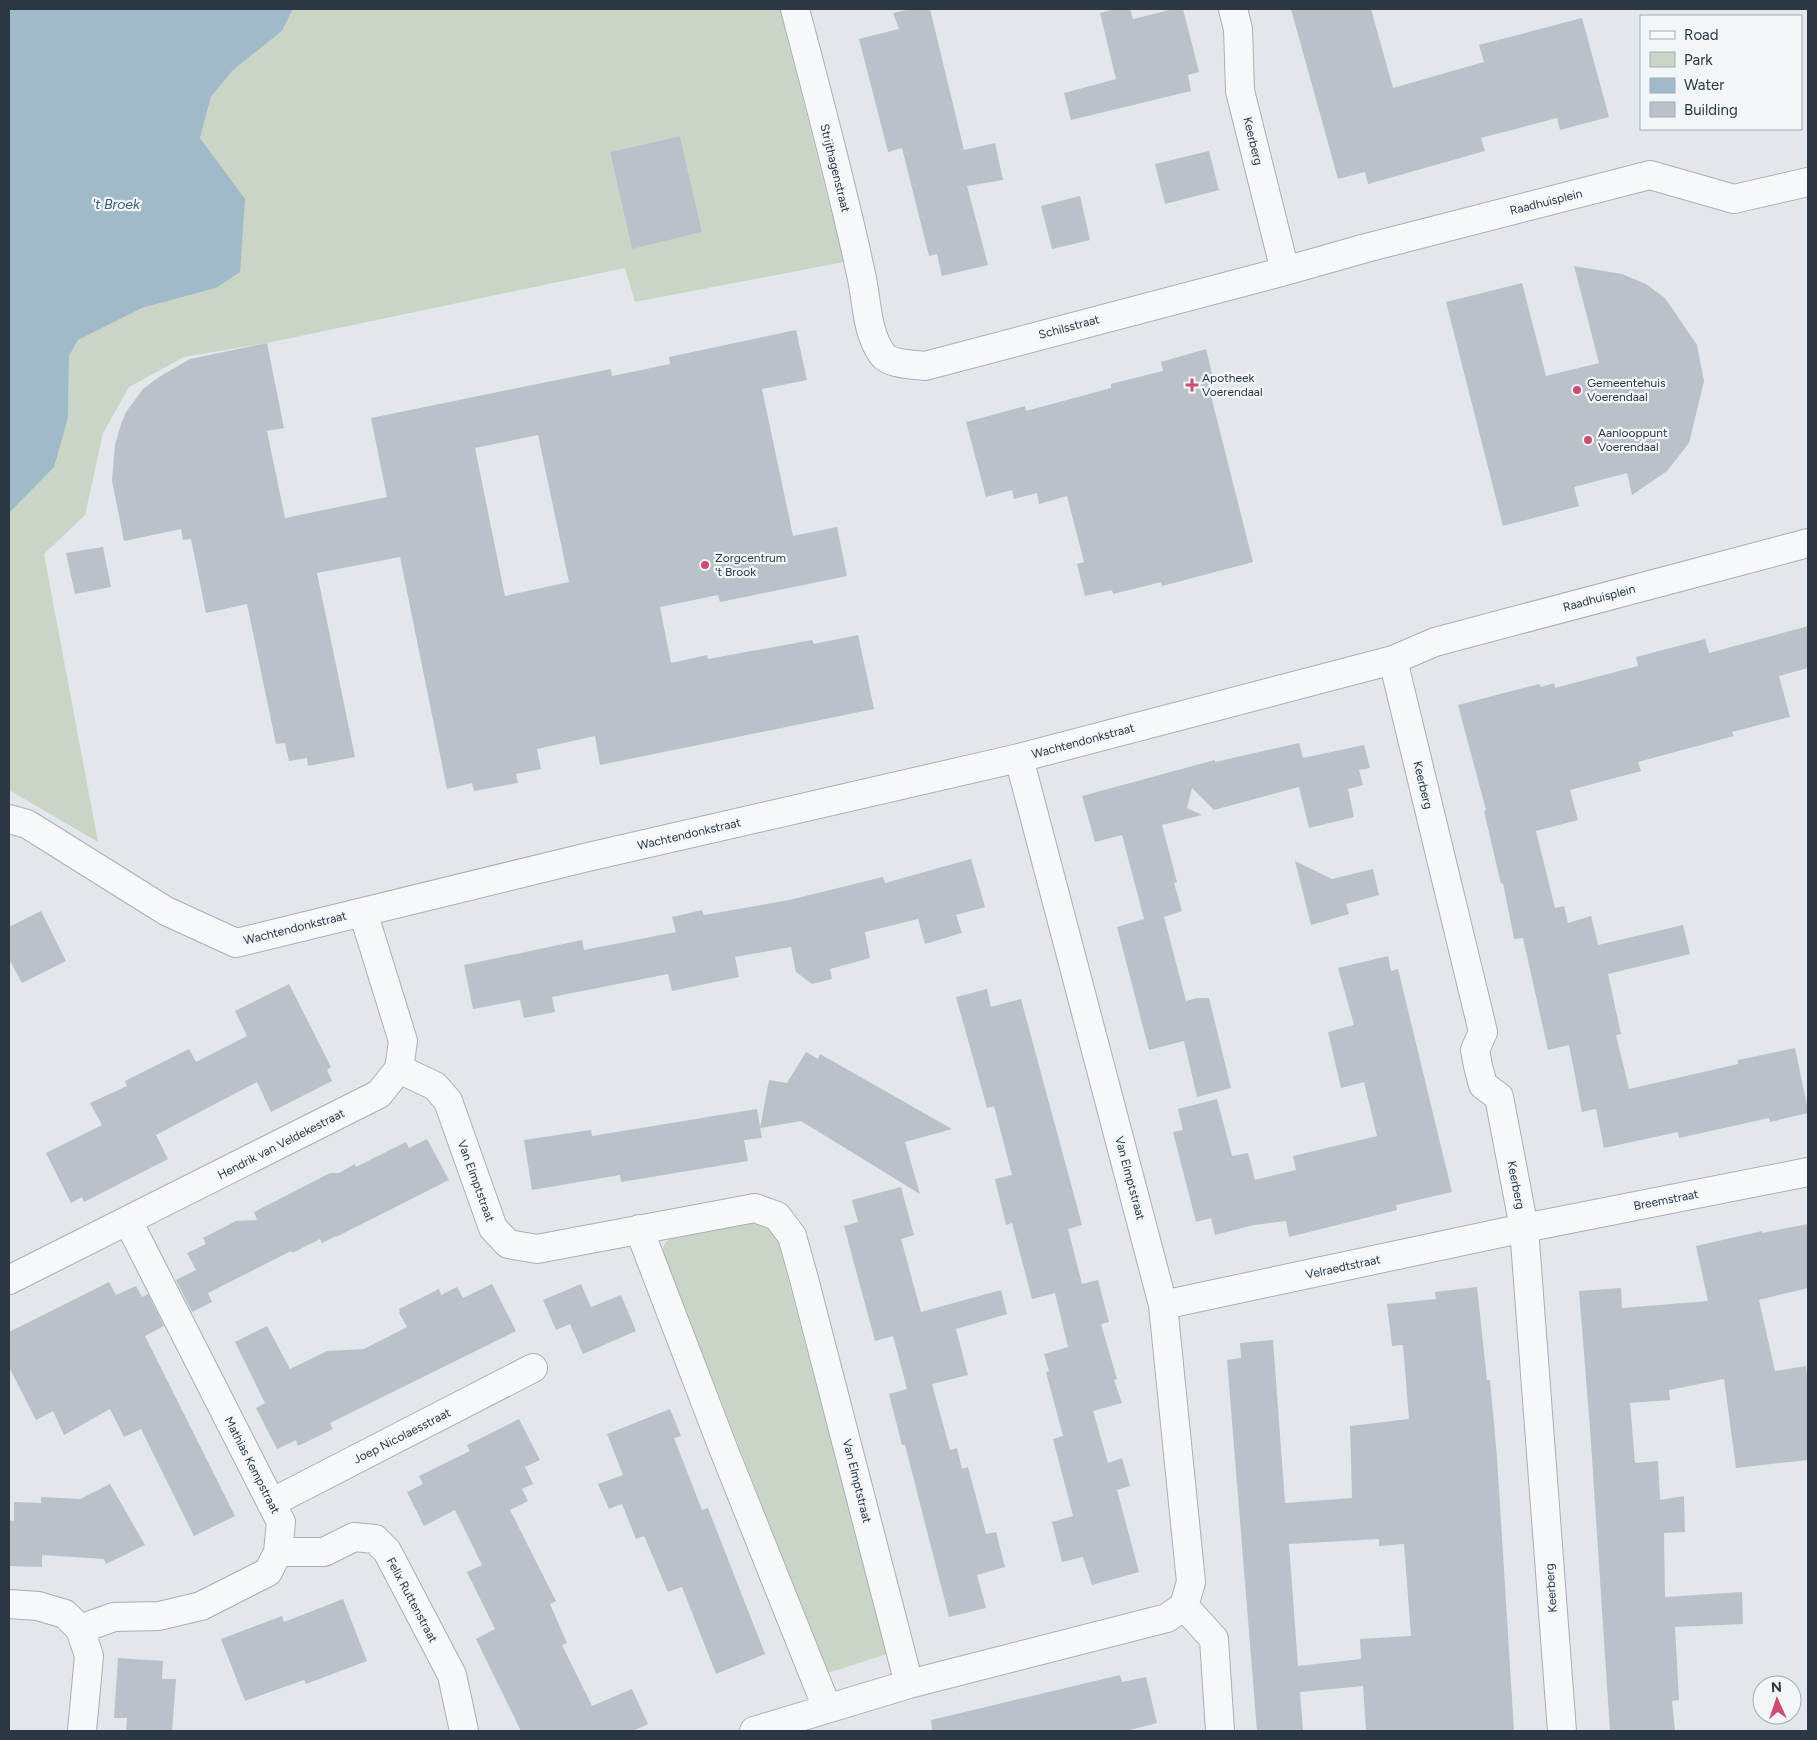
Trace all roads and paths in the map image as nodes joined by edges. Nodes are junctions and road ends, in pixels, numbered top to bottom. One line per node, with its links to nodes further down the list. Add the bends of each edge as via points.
1 (795, 9): 5 (street, Strijthagenstraat, via 862,275)
2 (1232, 9): 4 (street, Keerberg, via 1238,29 1240,91)
3 (1808, 182): 4 (street, Raadhuisplein, via 1734,198 1650,175)
4 (1285, 271): 5 (street, Schilsstraat, via 925,366 895,362 884,356)
5 (871, 328)
6 (1808, 543): 7 (street, Raadhuisplein, via 1435,642)
7 (1392, 660): 8 (street, Wachtendonkstraat); 14 (street, Keerberg, via 1483,1032 1475,1050 1478,1066 1483,1085 1499,1097)
8 (1019, 758): 10 (street, Wachtendonkstraat); 17 (street, Van Elmptstraat)
9 (9, 820): 10 (street, Wachtendonkstraat, via 27,824 166,911 236,943)
10 (363, 912): 11 (street, via 403,1042)
11 (399, 1069): 13 (street, Hendrik van Veldekestraat, via 379,1094); 15 (street, Van Elmptstraat, via 435,1086 448,1101 493,1228 508,1244 537,1248)
12 (1808, 1172): 14 (street, Breemstraat)
13 (128, 1221): 16 (street, Hendrik van Veldekestraat); 19 (street, Mathias Kempstraat)
14 (1524, 1228): 17 (street, Velraedtstraat); 30 (street, Keerberg)
15 (638, 1229): 24 (street, Van Elmptstraat, via 756,1208 777,1216 792,1236); 25 (street)
16 (9, 1280)
17 (1163, 1306): 22 (street, Van Elmptstraat, via 1191,1582)
18 (533, 1368): 19 (street, Joep Nicolaesstraat)
19 (271, 1503): 20 (street, Mathias Kempstraat, via 280,1522)
20 (278, 1552): 23 (street, Mathias Kempstraat, via 268,1572 201,1606 159,1616 114,1617); 27 (street, Felix Ruttenstraat, via 324,1552 354,1537 375,1539 387,1552 452,1675)
21 (9, 1604): 23 (street, via 38,1606 64,1614)
22 (1184, 1606): 24 (street, via 1167,1618); 29 (street, via 1214,1639)
23 (80, 1629): 26 (street, via 89,1656)
24 (909, 1684): 25 (street)
25 (827, 1708): 28 (street)
26 (82, 1731)
27 (464, 1731)
28 (754, 1731)
29 (1220, 1731)
30 (1562, 1731)

